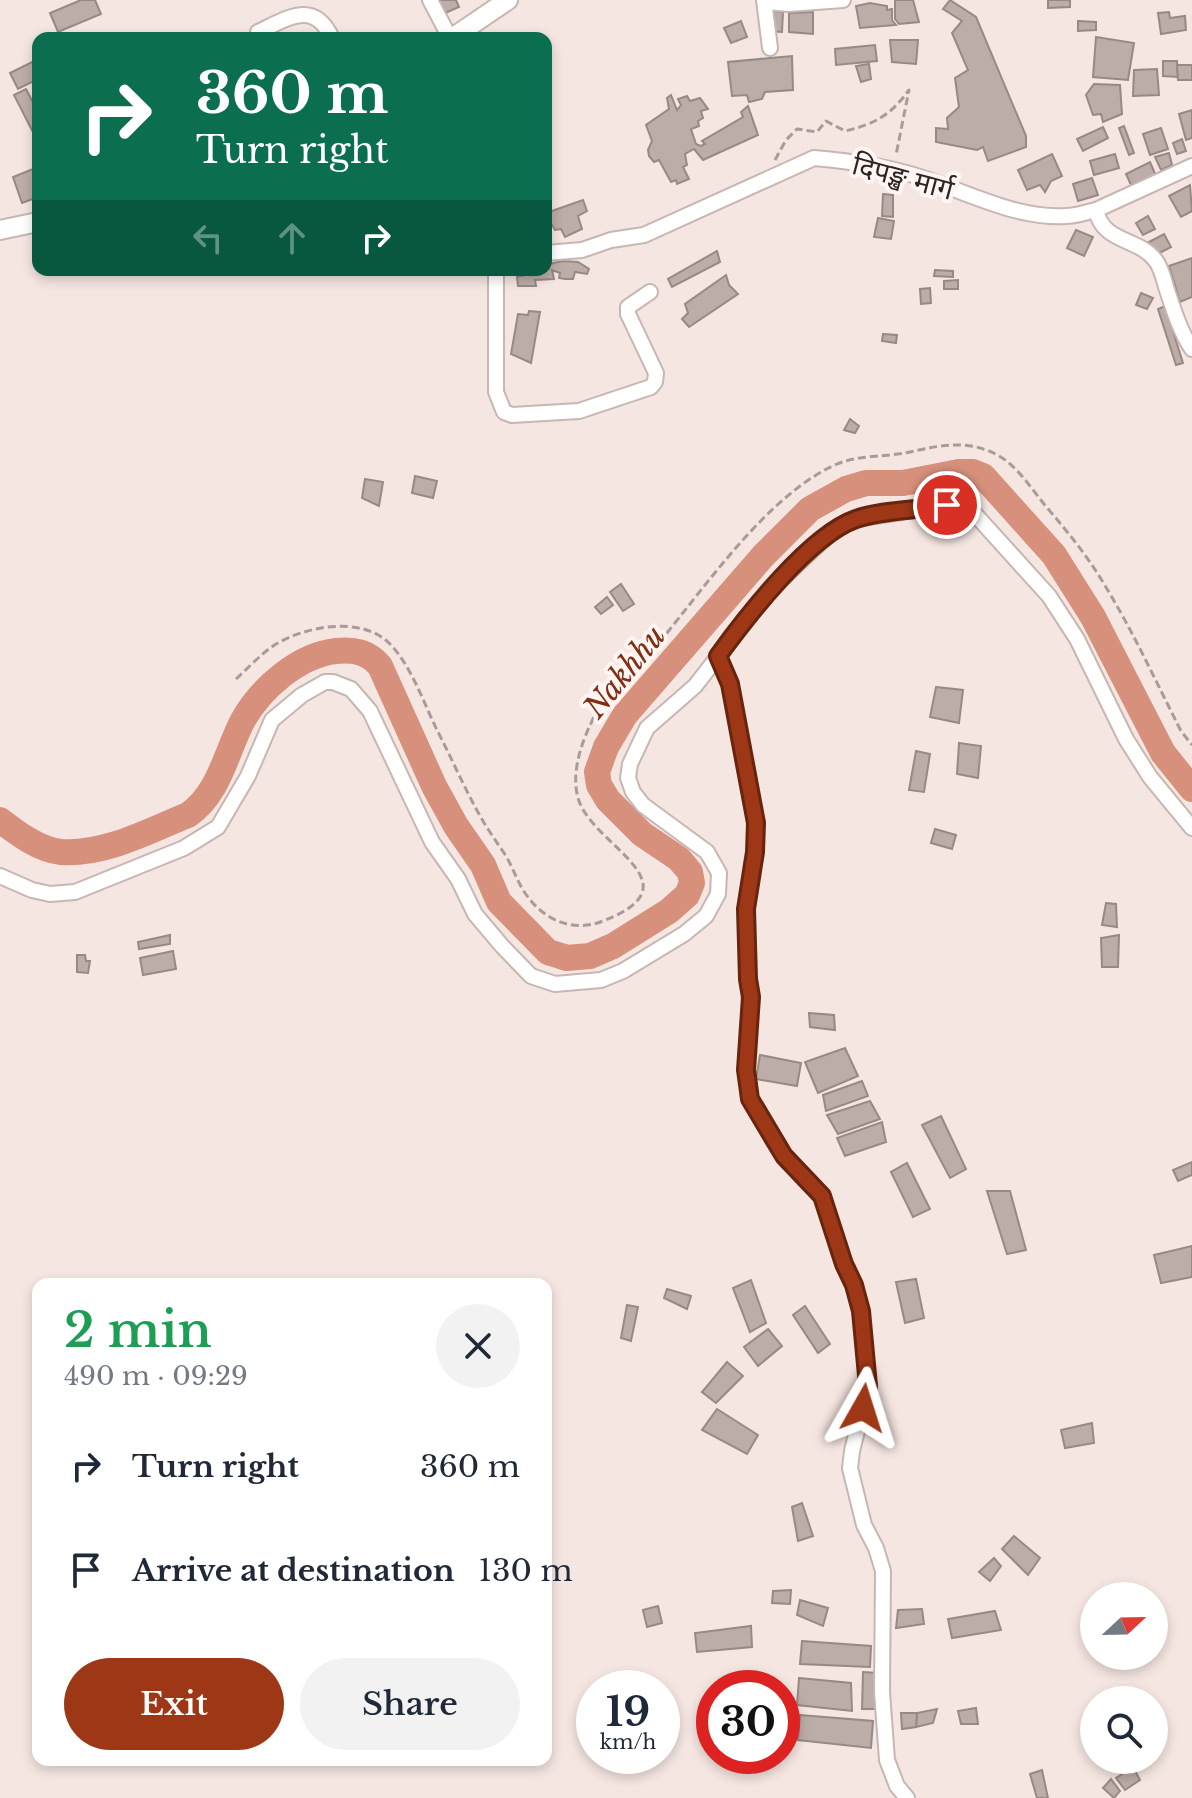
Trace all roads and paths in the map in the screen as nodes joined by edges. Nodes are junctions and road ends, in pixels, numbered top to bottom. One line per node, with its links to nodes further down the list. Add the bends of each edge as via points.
1 (430, 0): 7 (street)
2 (508, 0): 8 (main road)
3 (843, 0): 4 (street)
4 (764, 1): 9 (street)
5 (258, 32): 6 (street, via 305,12 325,21)
6 (330, 32)
7 (448, 32)
8 (460, 32)
9 (770, 48)
10 (1192, 166): 13 (street, दिपङ्ख मार्ग)
11 (893, 171): 12 (street, दिपङ्ख मार्ग, via 814,158); 12 (path, via 909,90 887,116 870,126 845,131 826,121 817,132 797,129); 13 (street, दिपङ्ख मार्ग, via 1041,216)
12 (755, 185): 16 (street, दिपङ्ख मार्ग, via 644,235)
13 (1096, 210): 19 (street, via 1099,223 1157,261 1176,320)
14 (32, 223): 15 (main road)
15 (1, 229)
16 (552, 252)
17 (496, 276): 18 (street, via 496,392 504,412 512,415 579,411 651,387 656,373 628,314 628,307)
18 (650, 292)
19 (1192, 349)
20 (718, 656): 21 (street, via 770,590 833,531 856,519 964,502 1049,596 1077,639 1126,739); 22 (street, via 695,686 647,728 628,778 643,805 707,852 719,873 718,894 706,916 684,934 601,980 555,984 531,976 502,946 475,914 432,842 370,711 351,689 333,682 302,695 272,720 218,827 184,848 75,892 50,894); 23 (street, via 730,684 756,823 746,909 750,1099 784,1156 822,1196 861,1311 868,1386 850,1468 864,1525 883,1571 887,1760)
21 (1192, 828)
22 (0, 876)
23 (907, 1798)

